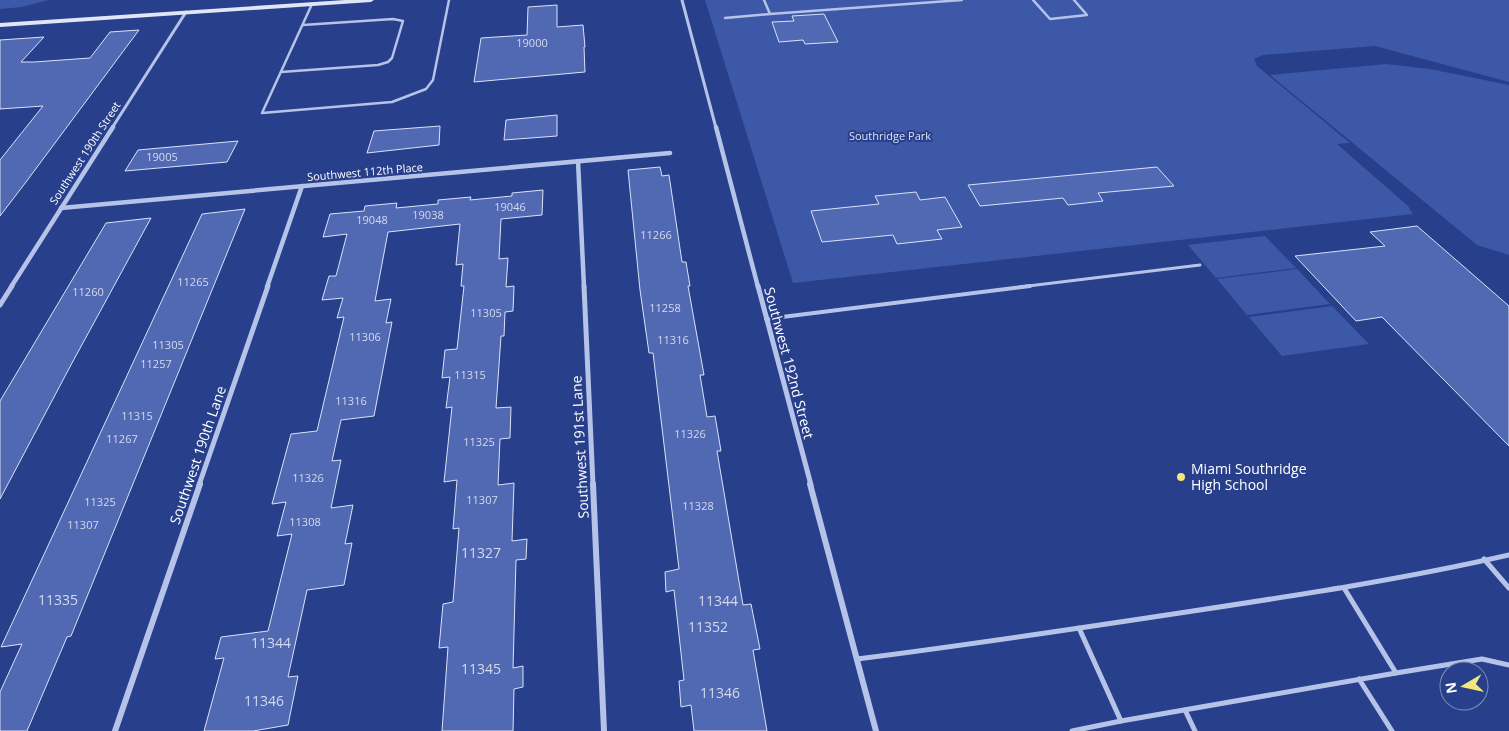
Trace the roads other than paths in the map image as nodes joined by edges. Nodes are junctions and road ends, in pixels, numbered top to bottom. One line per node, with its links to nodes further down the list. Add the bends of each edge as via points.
1 (370, 0): 8 (street)
2 (449, 0): 14 (lane, via 433,80 426,89 392,102 262,113)
3 (682, 0): 21 (street, Southwest 192nd Street)
4 (764, 0): 10 (lane)
5 (962, 0): 10 (lane)
6 (1033, 0): 7 (lane, via 1050,19 1087,15)
7 (1074, 0)
8 (312, 4): 9 (street); 13 (lane)
9 (186, 12): 12 (street); 18 (street, Southwest 190th Street)
10 (770, 14): 11 (lane)
11 (725, 18)
12 (0, 25)
13 (303, 25): 14 (lane); 14 (lane, via 403,21 388,62)
14 (281, 72)
15 (670, 152): 16 (street, Southwest 112th Place)
16 (578, 161): 17 (street, Southwest 112th Place); 34 (street, Southwest 191st Lane)
17 (302, 186): 18 (street, Southwest 112th Place); 33 (street, Southwest 190th Lane)
18 (61, 208): 20 (street, Southwest 190th Street)
19 (1200, 265): 21 (lane)
20 (0, 305)
21 (766, 319): 27 (street, Southwest 192nd Street)
22 (1509, 555): 23 (lane)
23 (1484, 559): 24 (lane, via 1429,573); 25 (lane)
24 (1344, 588): 26 (lane); 29 (lane)
25 (1509, 588)
26 (1079, 628): 27 (lane); 32 (lane)
27 (857, 659): 35 (street, Southwest 192nd Street)
28 (1509, 665): 29 (lane, via 1482,659)
29 (1396, 673): 30 (lane)
30 (1359, 679): 31 (lane); 38 (lane)
31 (1185, 710): 32 (lane); 37 (lane)
32 (1120, 721): 36 (lane)
33 (115, 731)
34 (604, 731)
35 (876, 731)
36 (1072, 731)
37 (1195, 731)
38 (1392, 731)

